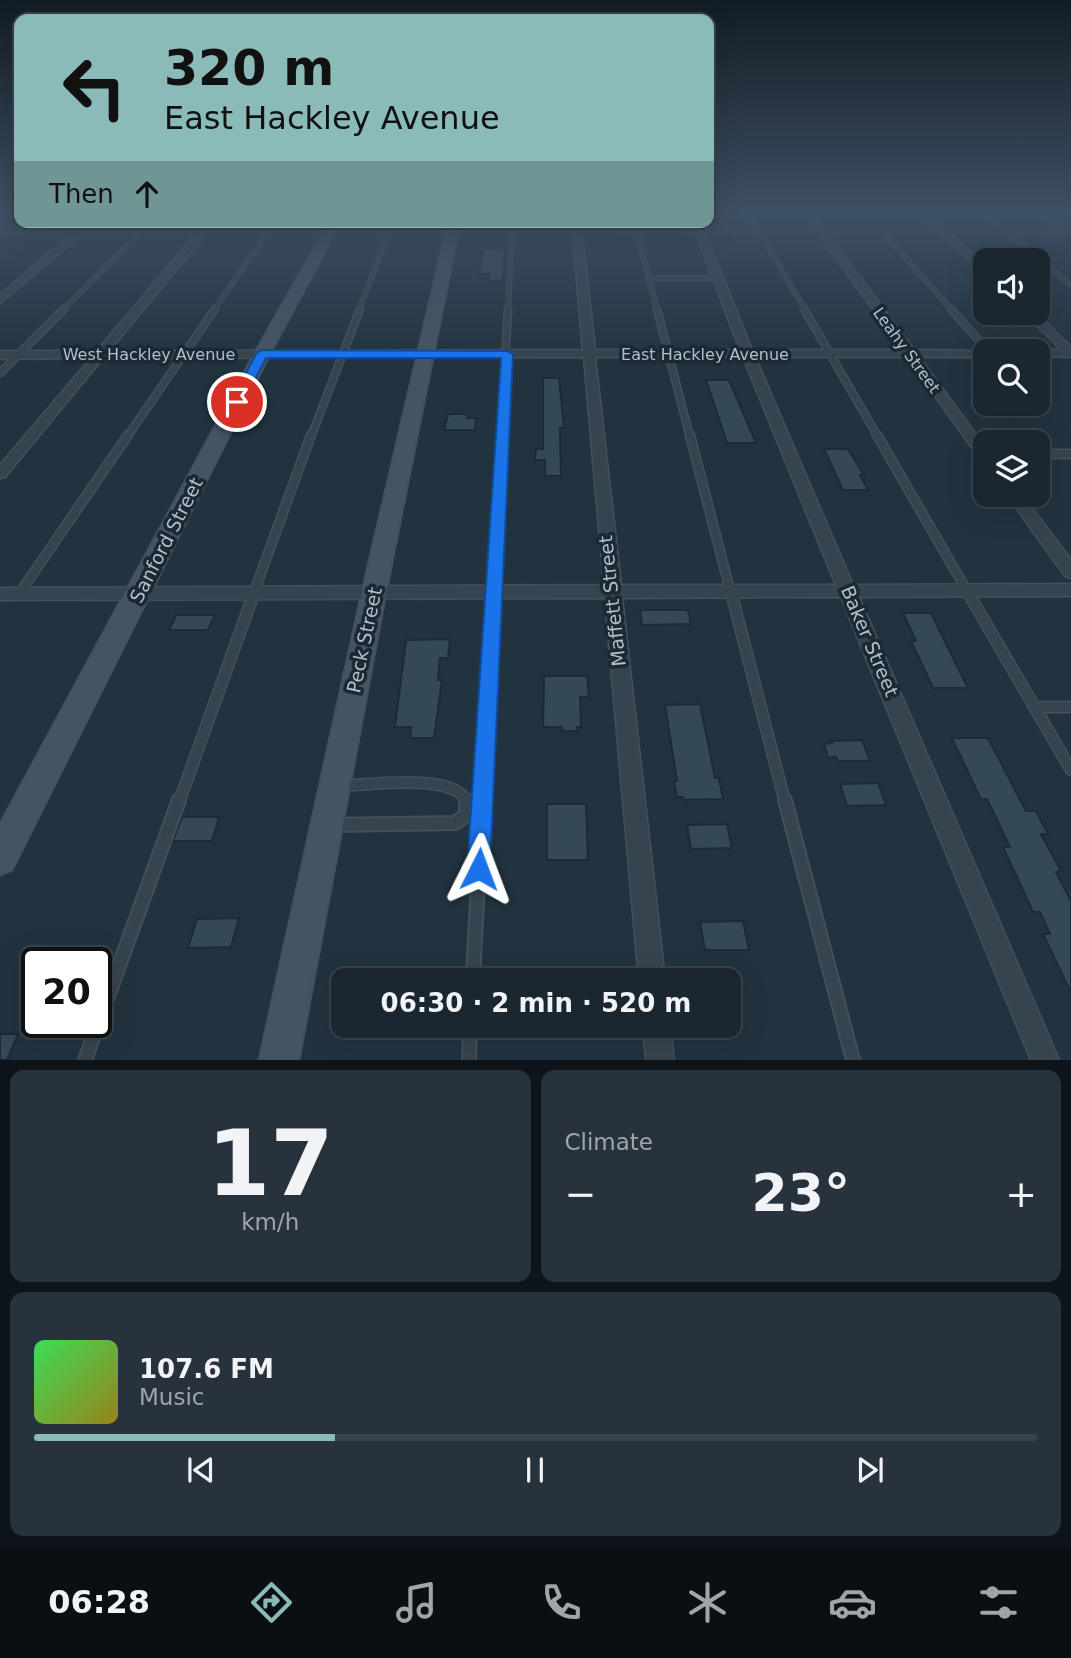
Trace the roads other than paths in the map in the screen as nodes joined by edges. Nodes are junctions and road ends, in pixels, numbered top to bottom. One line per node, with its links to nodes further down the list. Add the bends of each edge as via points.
1 (46, 259): 19 (street)
2 (113, 259): 36 (lane)
3 (180, 259): 37 (street)
4 (249, 259): 28 (lane)
5 (314, 259): 29 (street, Sanford Street)
6 (378, 259): 30 (lane)
7 (446, 259): 31 (street, Peck Street)
8 (511, 259): 32 (lane)
9 (579, 259): 33 (street, Maffett Street)
10 (643, 259): 16 (lane)
11 (710, 259): 17 (street, Baker Street)
12 (777, 259): 24 (lane)
13 (841, 259): 25 (street, Leahy Street)
14 (907, 259): 21 (lane)
15 (1040, 259): 18 (lane)
16 (648, 278): 17 (lane); 34 (lane)
17 (718, 278): 23 (street, Baker Street)
18 (1071, 285)
19 (0, 300)
20 (1042, 325): 27 (street)
21 (976, 339)
22 (973, 352): 25 (street, East Hackley Avenue)
23 (747, 353): 24 (street, East Hackley Avenue); 34 (street, East Hackley Avenue); 45 (street, Baker Street)
24 (830, 353): 25 (street, East Hackley Avenue); 48 (lane)
25 (909, 353): 39 (street, Leahy Street)
26 (1050, 353): 27 (street)
27 (1071, 353)
28 (182, 354): 29 (street, West Hackley Avenue); 37 (street, West Hackley Avenue); 55 (lane)
29 (262, 354): 30 (street, West Hackley Avenue); 53 (street, Sanford Street)
30 (344, 354): 31 (street, West Hackley Avenue); 49 (lane)
31 (425, 354): 32 (street, East Hackley Avenue); 50 (street, Peck Street)
32 (507, 354): 33 (street, East Hackley Avenue); 51 (lane)
33 (587, 354): 34 (street, East Hackley Avenue); 52 (street, Maffett Street)
34 (668, 354): 47 (lane)
35 (0, 355): 36 (street, West Hackley Avenue)
36 (17, 355): 37 (street, West Hackley Avenue); 38 (lane)
37 (100, 355): 42 (street)
38 (0, 373)
39 (973, 439)
40 (1050, 454): 41 (lane)
41 (1071, 454)
42 (0, 474)
43 (1023, 507): 44 (street)
44 (1071, 572)
45 (848, 590): 47 (street); 48 (street); 71 (street, Baker Street)
46 (1071, 590): 48 (street)
47 (728, 591): 52 (street); 70 (lane)
48 (966, 591): 56 (lane)
49 (254, 592): 50 (street); 53 (street); 66 (lane)
50 (374, 592): 51 (street); 59 (street, Peck Street)
51 (493, 592): 52 (street); 62 (lane)
52 (611, 592): 63 (street, Maffett Street)
53 (138, 593): 55 (street); 61 (street, Sanford Street)
54 (0, 594): 55 (street)
55 (19, 594)
56 (1034, 707): 57 (lane); 58 (lane)
57 (1071, 707)
58 (1071, 770)
59 (334, 787): 60 (street, Peck Street); 60 (lane, via 446,787 466,797 468,806 466,815 454,823)
60 (326, 825): 67 (street, Peck Street)
61 (0, 859)
62 (474, 968)
63 (651, 968)
64 (470, 1038): 68 (lane)
65 (658, 1038): 69 (street)
66 (85, 1059)
67 (279, 1059)
68 (469, 1059)
69 (660, 1059)
70 (853, 1059)
71 (1045, 1059)

